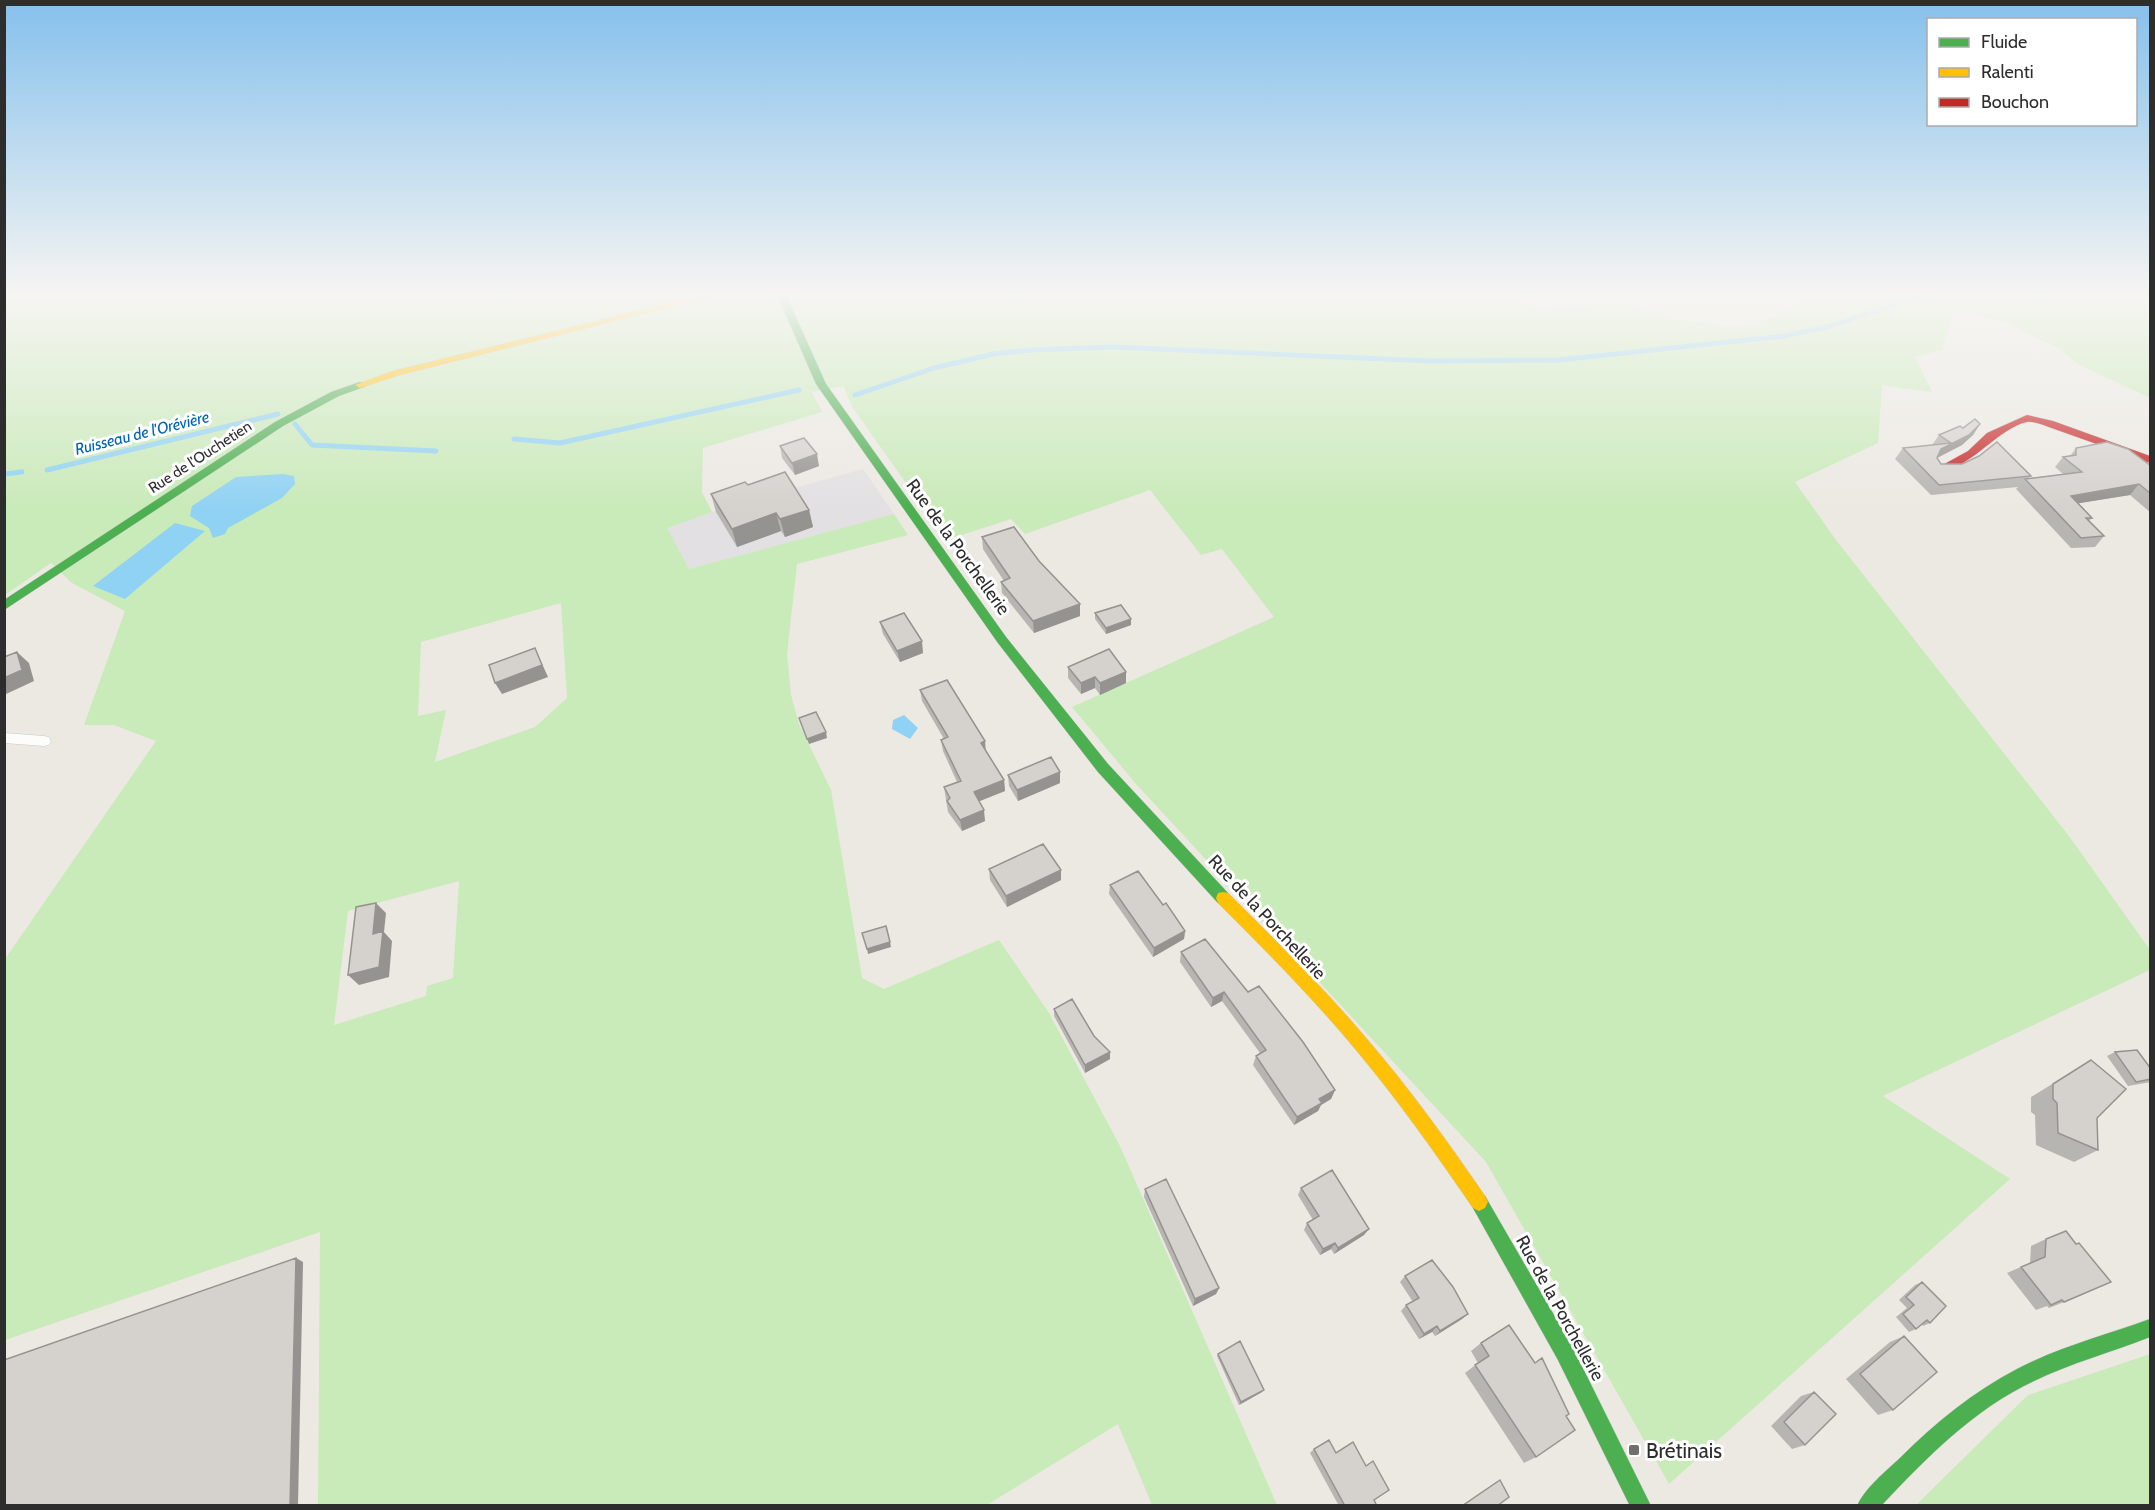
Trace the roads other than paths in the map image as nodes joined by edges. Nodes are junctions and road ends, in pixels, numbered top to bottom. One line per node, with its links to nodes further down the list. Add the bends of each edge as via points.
1 (420, 367): 5 (street, Rue de l'Ouchetien, via 335,394 279,424)
2 (814, 367): 9 (street, Rue de la Porchellerie, via 821,384 996,630 1104,769 1361,1042 1415,1109 1488,1216 1536,1298 1574,1366)
3 (2151, 460): 4 (street, via 2027,418 1991,435 1972,453)
4 (1944, 467)
5 (4, 606)
6 (4, 738): 7 (lane)
7 (44, 741)
8 (2151, 1328): 10 (street, via 2025,1375 1964,1414 1912,1455)
9 (1641, 1506)
10 (1867, 1506)

